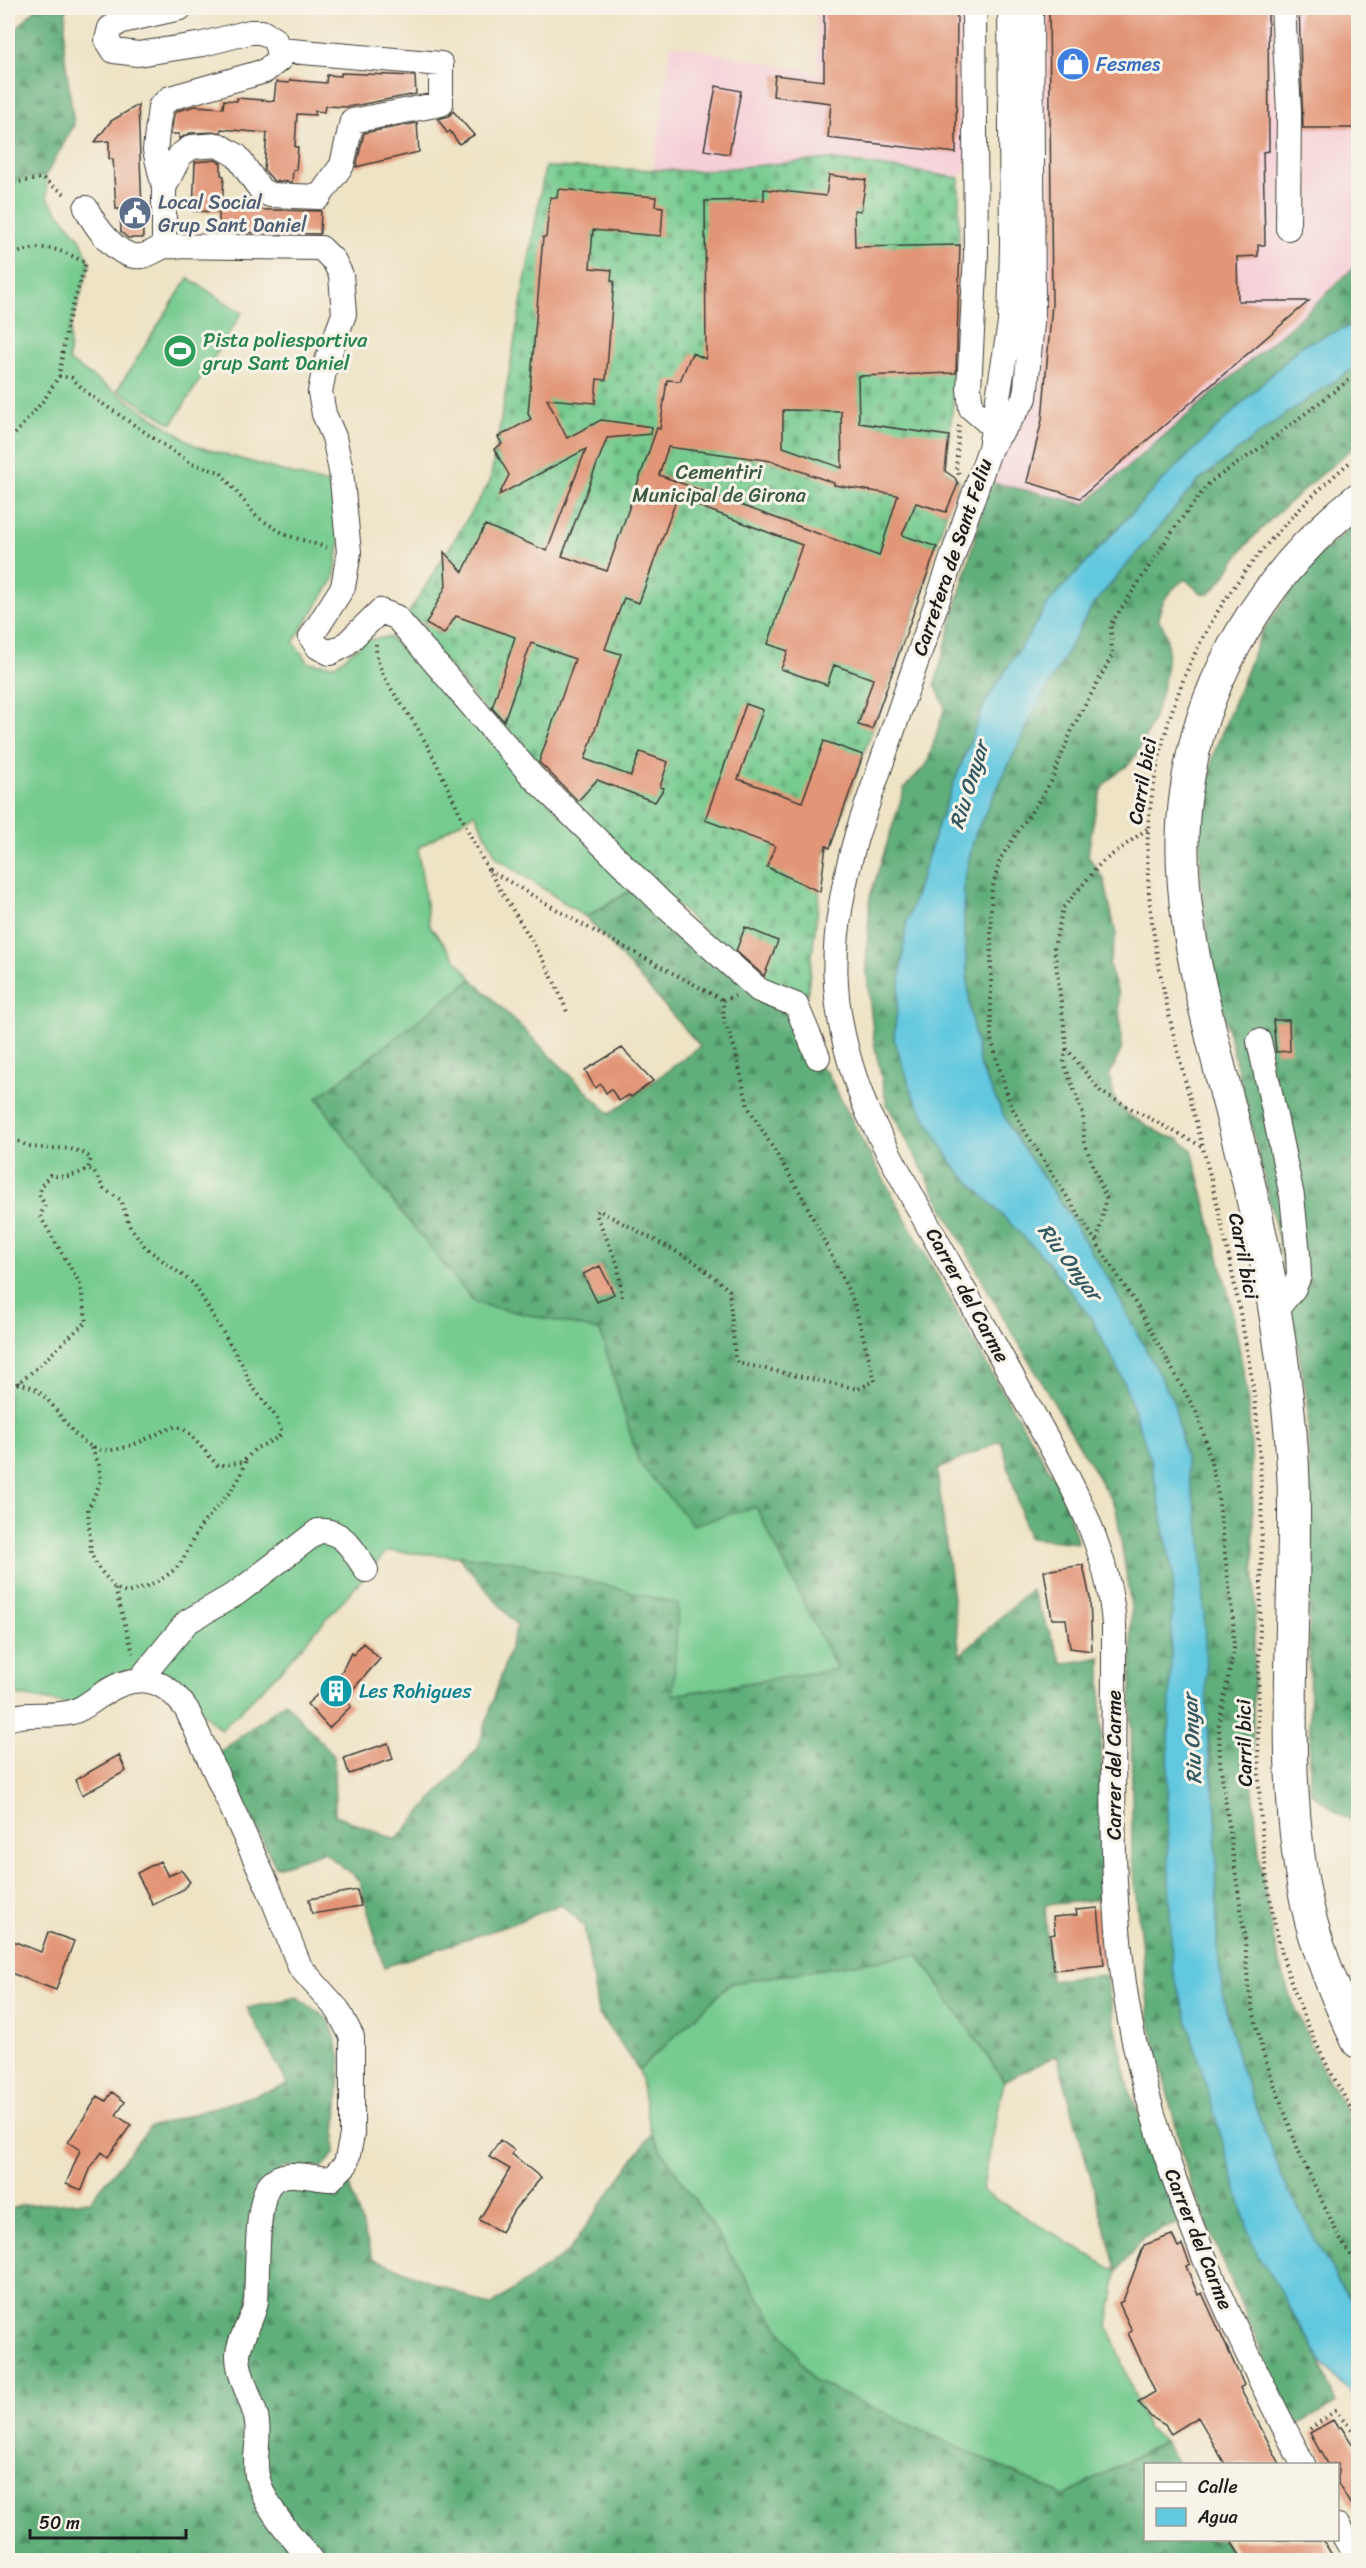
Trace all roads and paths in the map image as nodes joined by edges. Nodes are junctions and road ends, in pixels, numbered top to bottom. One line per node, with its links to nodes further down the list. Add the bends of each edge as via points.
1 (180, 8): 6 (street, via 122,21 110,28 106,40 114,51 138,54 262,32 275,40)
2 (974, 8): 15 (street, via 976,254 969,389 971,408)
3 (1010, 8): 15 (street, Carretera de Sant Feliu, via 1010,323)
4 (1031, 8): 15 (street, via 1032,322 1025,398)
5 (1283, 8): 10 (street, via 1289,111)
6 (280, 50): 8 (street, via 280,59 265,71 170,98 160,107 155,150); 8 (street, via 441,64 441,104 352,121 342,165 319,197 270,195 260,189 237,156 218,145 192,147 180,155)
7 (8, 184): 9 (path, via 41,178)
8 (164, 188): 11 (street)
9 (86, 208): 11 (street, via 93,222 126,253 142,256)
10 (1288, 228)
11 (165, 246): 19 (street, via 321,248 334,261 341,275 344,314 320,392 341,471)
12 (8, 256): 14 (path, via 32,247 59,248 86,263 67,325)
13 (1359, 373): 35 (path, via 1210,482 1176,526 1111,624 1112,656 1072,727 1051,782 1000,859 991,894 991,1040 1010,1104)
14 (59, 376): 16 (path); 19 (path, via 72,378 88,394 192,464 220,472 257,517 286,535)
15 (992, 438): 29 (street, Carretera de Sant Feliu, via 843,882 834,958 836,998 841,1034)
16 (8, 442)
17 (1359, 455): 21 (path, Carril bici, via 1275,534 1209,622 1169,719 1155,775)
18 (1359, 499): 37 (main road, via 1290,563 1227,659 1195,742 1182,824 1184,896 1192,952)
19 (349, 552): 23 (street, via 343,587 311,637 318,647 330,653 344,646 380,612 396,616 532,776 664,905)
20 (376, 633): 22 (path, via 376,654 390,686 418,729)
21 (1148, 828): 27 (path, via 1101,863 1063,908 1054,948); 33 (path, Carril bici, via 1147,862 1158,963)
22 (488, 870): 24 (path); 25 (path, via 555,981)
23 (759, 990): 24 (path); 28 (street, via 796,1005)
24 (723, 999): 36 (path, via 724,1021 735,1049 748,1107 801,1194 854,1302 875,1381 858,1389 738,1363 729,1290 694,1261 598,1210 596,1214 618,1265)
25 (568, 1015)
26 (1259, 1041): 37 (street, via 1282,1144 1298,1254 1299,1276)
27 (1067, 1049): 33 (path, via 1101,1092); 35 (path, via 1064,1063 1083,1114 1084,1142 1106,1198)
28 (819, 1057)
29 (859, 1092): 51 (street, Carrer del Carme, via 1067,1477 1099,1550 1114,1625 1116,1907 1134,2040 1154,2118 1188,2217 1244,2345)
30 (8, 1134): 31 (path)
31 (14, 1140): 32 (path); 34 (path, via 29,1146 79,1150 91,1158)
32 (8, 1145)
33 (1203, 1147): 47 (path, Carril bici, via 1227,1242 1253,1396 1261,1549 1260,1797 1272,1897 1291,1982 1320,2049)
34 (88, 1169): 38 (path, via 62,1178 50,1175 39,1195 45,1205 40,1216 80,1284 87,1322); 41 (path, via 104,1189 121,1200 129,1225 146,1248 194,1284 249,1382 276,1417 279,1437)
35 (1097, 1242): 48 (path, via 1167,1359 1196,1412 1205,1438 1217,1488 1233,1620 1234,1648 1219,1725 1220,1762 1248,1986 1262,2050 1299,2152 1340,2239)
36 (622, 1297)
37 (1275, 1311): 46 (main road, via 1288,1411 1294,1503 1291,1749 1298,1835 1311,1921 1335,1993)
38 (18, 1383): 39 (path); 40 (path, via 40,1394)
39 (8, 1389)
40 (91, 1447): 41 (path, via 110,1450 142,1443 177,1426 188,1432 218,1466 243,1462); 43 (path, via 99,1464 100,1481 88,1510 91,1553)
41 (246, 1458): 43 (path, via 224,1503 204,1523 177,1567 145,1588 126,1593)
42 (366, 1570): 44 (street, via 341,1536 328,1530 318,1531 237,1593 187,1622)
43 (115, 1588): 44 (path)
44 (137, 1680): 45 (street, via 114,1687 75,1712); 53 (street, via 169,1688 187,1710 269,1889 300,1967 338,2010 352,2037 352,2135 346,2163 331,2179 282,2176 270,2184 260,2220 256,2304 237,2355 256,2416 257,2476 270,2504)
45 (8, 1719)
46 (1359, 2042)
47 (1359, 2119)
48 (1359, 2266)
49 (1328, 2416): 50 (path, via 1335,2411)
50 (1359, 2436)
51 (1303, 2463)
52 (1339, 2528): 54 (street)
53 (311, 2560)
54 (1358, 2560)

